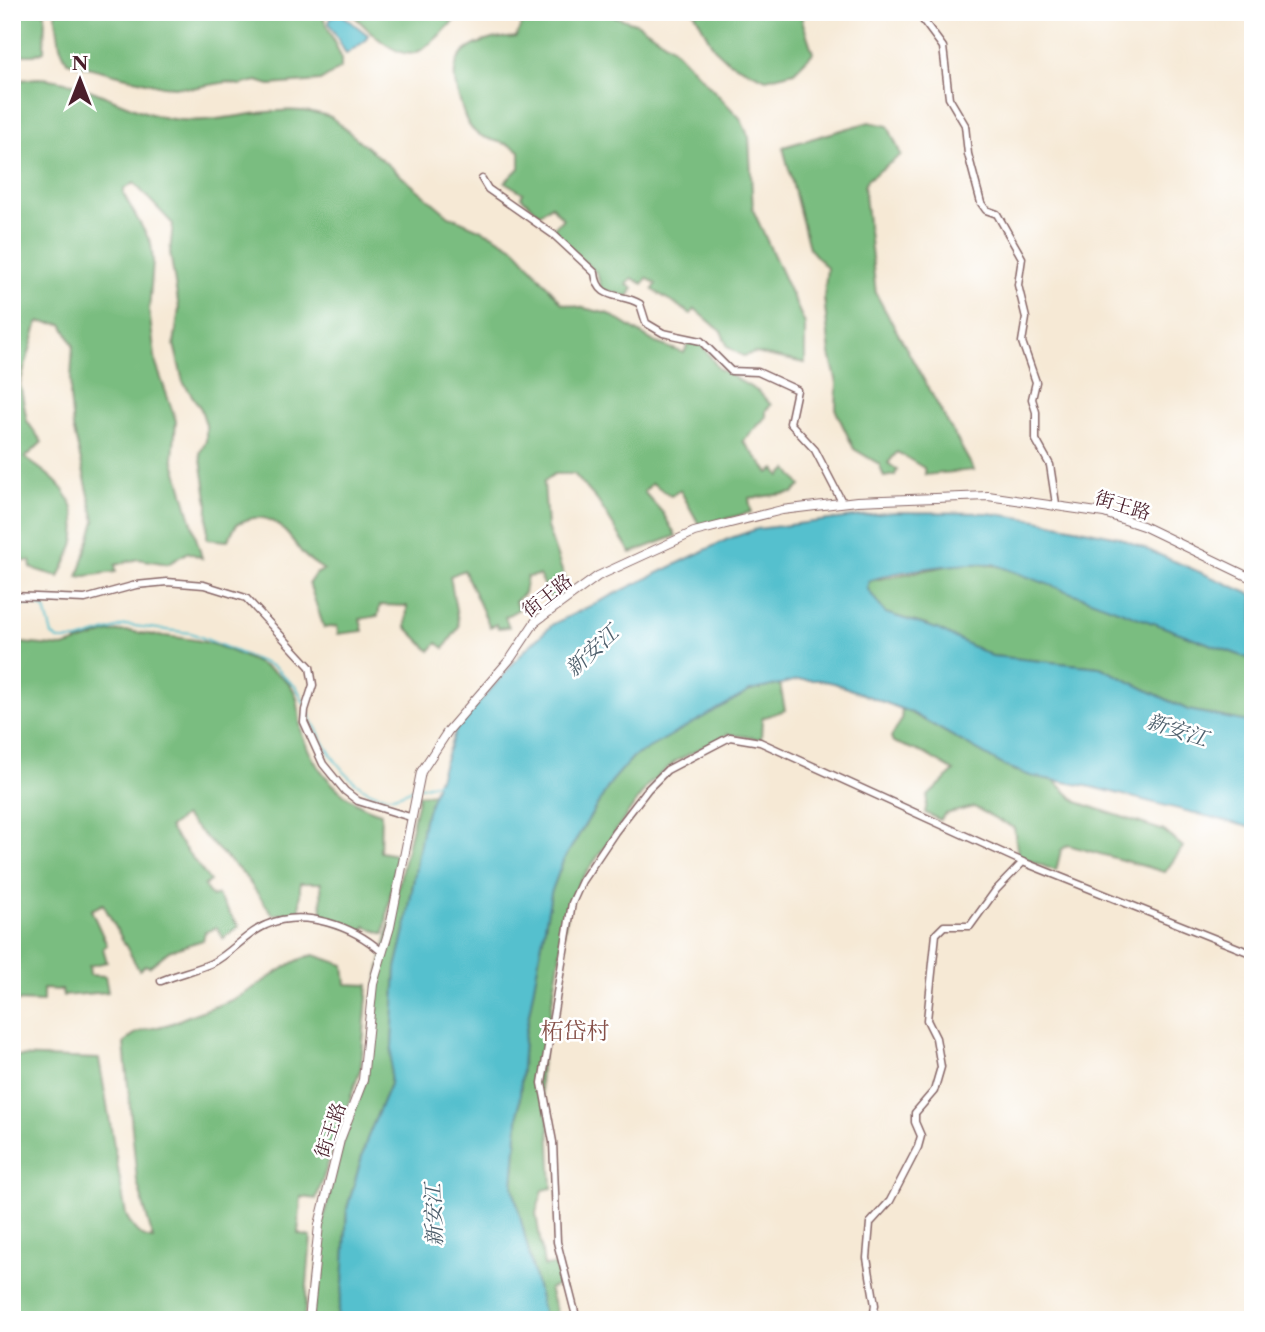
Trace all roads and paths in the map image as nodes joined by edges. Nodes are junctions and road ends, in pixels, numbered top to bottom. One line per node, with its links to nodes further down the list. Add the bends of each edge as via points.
1 (917, 12): 4 (street, via 943,47 949,98 965,125 981,203 997,214 1022,258 1018,285 1026,318 1021,342 1036,382 1032,399 1036,440 1049,465)
2 (482, 179): 3 (street, via 488,189 554,235 595,273 596,284 604,293 640,304 646,323 663,333 701,341 731,370 758,372 797,390 790,423 815,450)
3 (842, 502): 4 (main road, 街王路, via 979,496); 7 (main road, 街王路, via 708,527 598,576 529,627 511,658 435,748 418,783)
4 (1056, 504): 5 (main road, 街王路, via 1143,526)
5 (1253, 579)
6 (12, 596): 7 (street, via 85,600 136,585 167,582 204,585 246,598 310,667 313,685 304,722 323,764 358,801)
7 (410, 817): 9 (main road, 街王路)
8 (1023, 862): 10 (street); 13 (street, via 741,736 726,738 678,762 657,780 615,832 575,896 543,1067 553,1142 557,1242); 14 (street, via 970,926 944,926 936,934 927,1023 936,1038 941,1067 934,1091 915,1113 921,1136 918,1147 890,1201 870,1223 867,1258)
9 (382, 952): 11 (street, via 369,940 335,925 291,919 264,925 213,962); 12 (main road, 街王路, via 373,984 363,1080 340,1140 319,1225)
10 (1253, 954)
11 (161, 981)
12 (309, 1320)
13 (577, 1320)
14 (873, 1320)

